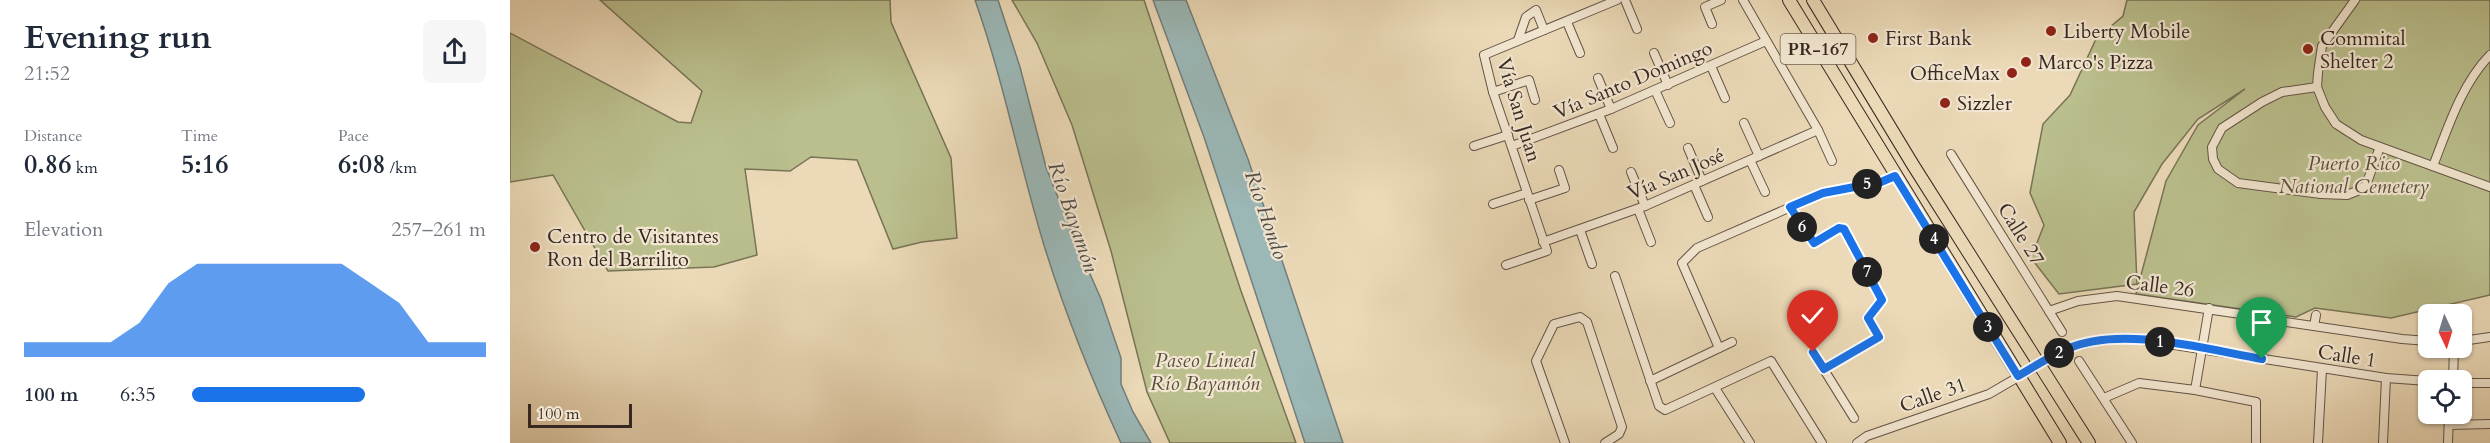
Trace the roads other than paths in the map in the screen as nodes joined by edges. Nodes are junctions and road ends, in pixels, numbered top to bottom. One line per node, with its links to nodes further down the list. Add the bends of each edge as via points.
1 (1617, 0): 8 (street, Vía San Juan)
2 (1625, 0): 10 (street)
3 (1721, 0): 9 (street, via 1705,8)
4 (1743, 0): 13 (street)
5 (1789, 0): 43 (main road, PR-167)
6 (1812, 0): 74 (main road, PR-167)
7 (2355, 0): 20 (street, via 2322,46)
8 (1567, 22): 11 (street, Vía San Juan); 14 (street)
9 (1712, 24)
10 (1637, 28)
11 (1544, 30): 12 (street, Vía San Juan); 12 (street, via 1536,10 1526,17)
12 (1518, 40): 22 (street, Vía San Juan, via 1484,55)
13 (1766, 41): 17 (street, Vía Santo Domingo); 29 (street)
14 (1580, 53)
15 (1654, 53): 19 (street)
16 (2490, 55): 40 (street, via 2459,102)
17 (1711, 66): 19 (street, Vía Santo Domingo); 23 (street)
18 (1598, 78): 25 (street)
19 (1668, 84): 21 (street, Vía Santo Domingo)
20 (2318, 87): 33 (street, via 2336,124); 33 (street, via 2282,92 2222,128 2212,147 2217,169 2238,183 2347,195 2366,184)
21 (1655, 90): 25 (street, Vía Santo Domingo); 27 (street)
22 (1493, 92): 24 (street, via 1529,80); 30 (street, Vía San Juan)
23 (1725, 98)
24 (1535, 100)
25 (1611, 110): 26 (street, Vía Santo Domingo)
26 (1599, 114): 32 (street, Vía Santo Domingo); 34 (street)
27 (1670, 123)
28 (1744, 123): 37 (street)
29 (1818, 130): 37 (street, Vía San José); 39 (street)
30 (1508, 135): 31 (street); 32 (street, Vía San Juan)
31 (1474, 146)
32 (1512, 146): 48 (street, Vía San Juan)
33 (2380, 147): 40 (street)
34 (1613, 148)
35 (1688, 148): 44 (street)
36 (1951, 154): 60 (street, Calle 27)
37 (1759, 156): 38 (street, Vía San José)
38 (1750, 160): 44 (street, Vía San José); 47 (street)
39 (1832, 161)
40 (2433, 166): 46 (street)
41 (1559, 170): 48 (street, via 1565,188)
42 (1631, 172): 50 (street)
43 (1895, 176): 51 (street, via 1823,193); 77 (main road, PR-167)
44 (1702, 181): 45 (street, Vía San José)
45 (1694, 184): 50 (street, Vía San José); 52 (street)
46 (2490, 187)
47 (1765, 192)
48 (1528, 196): 49 (street); 54 (street, Vía San Juan)
49 (1493, 204)
50 (1642, 207): 53 (street, Vía San José); 55 (street)
51 (1790, 207): 70 (street, via 1697,248 1682,263); 75 (street, via 1814,243 1839,228 1844,229 1882,300 1868,318 1879,337)
52 (1708, 217)
53 (1580, 230): 54 (street, Vía San José); 56 (street)
54 (1544, 242): 57 (street, via 1546,251)
55 (1651, 242)
56 (1592, 264)
57 (1506, 265)
58 (1615, 276): 80 (street)
59 (2209, 308): 60 (street, Calle 26, via 2117,296 2078,300); 62 (street, Calle 26); 71 (street)
60 (2049, 311): 65 (street, Calle 27)
61 (2316, 315): 64 (street)
62 (2268, 318)
63 (2278, 321): 64 (street)
64 (2314, 326): 67 (street)
65 (2062, 332)
66 (2490, 337): 68 (street)
67 (2418, 340)
68 (2472, 340)
69 (1732, 342): 70 (street)
70 (1719, 348): 80 (street)
71 (2202, 349): 74 (street, Calle 1, via 2136,339 2105,339 2068,348); 76 (street, Calle 1); 84 (street)
72 (1813, 352): 75 (street)
73 (2079, 361): 85 (street)
74 (2039, 364): 77 (street, Calle 1); 96 (main road, PR-167)
75 (1824, 369): 86 (street)
76 (2322, 369): 78 (street, Calle 1); 99 (street)
77 (2018, 376): 89 (street, Calle 31, via 1989,394); 95 (main road, PR-167)
78 (2386, 378): 79 (street, Calle 1); 100 (street)
79 (2418, 380)
80 (1650, 381): 83 (street, via 1659,406 1665,410)
81 (2490, 382): 82 (street)
82 (2472, 383)
83 (1715, 388): 92 (street); 93 (street, via 1771,361)
84 (2195, 390): 85 (street, via 2139,383); 98 (street, via 2256,402)
85 (2104, 398): 97 (street)
86 (1854, 418)
87 (2490, 424): 88 (street)
88 (2449, 425): 101 (street)
89 (1869, 440): 94 (street, Calle 31)
90 (1565, 443): 91 (street, via 1536,361 1554,324 1580,316 1587,322 1622,427 1619,434)
91 (1605, 443)
92 (1750, 443)
93 (1822, 443)
94 (1857, 443)
95 (2060, 443)
96 (2089, 443)
97 (2132, 443)
98 (2256, 443)
99 (2318, 443)
100 (2383, 443)
101 (2448, 443)

